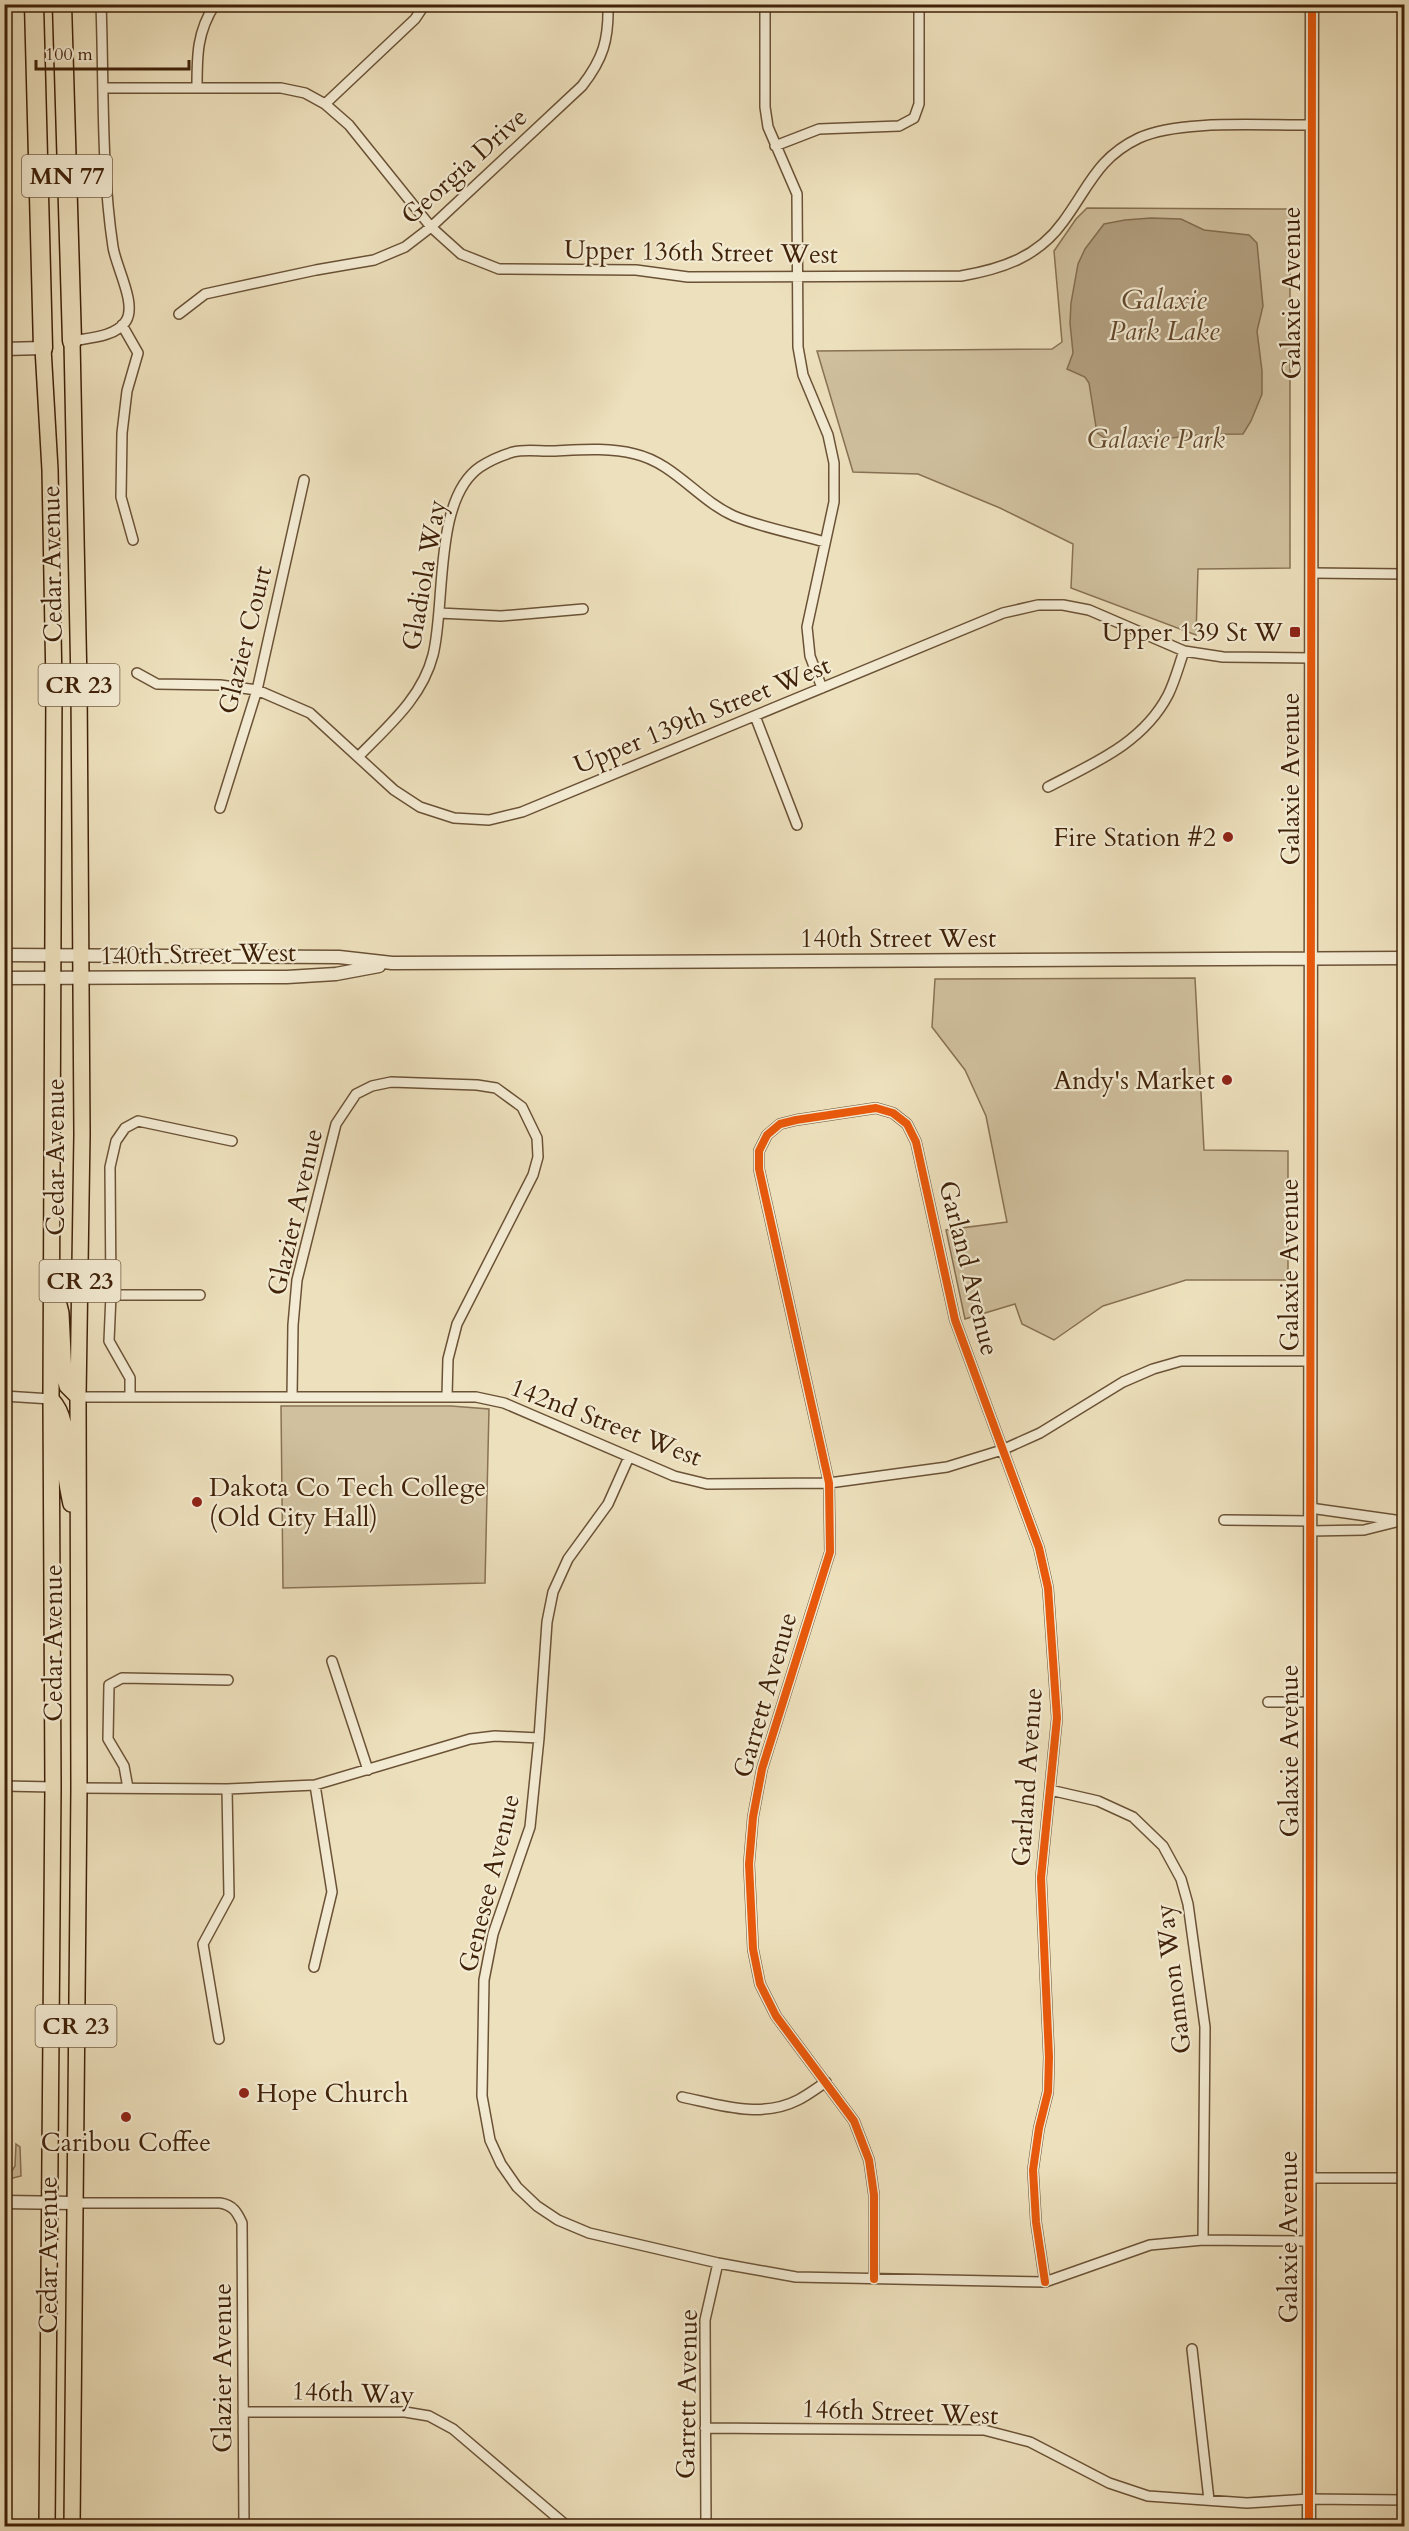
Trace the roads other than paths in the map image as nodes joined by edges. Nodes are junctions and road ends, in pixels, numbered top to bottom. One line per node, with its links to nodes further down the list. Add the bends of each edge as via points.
1 (34, 4): 20 (highway, Cedar Avenue / MN 77)
2 (62, 4): 19 (highway, Cedar Avenue / MN 77)
3 (101, 4): 11 (street)
4 (215, 4): 10 (street, via 205,20 198,47)
5 (425, 4): 12 (street, via 415,19)
6 (608, 4): 15 (street, Georgia Drive, via 605,46 582,86)
7 (765, 4): 14 (street, via 765,106)
8 (920, 4): 14 (street, via 920,104 914,118 899,126 819,129)
9 (1312, 4): 13 (street, Galaxie Avenue)
10 (197, 87): 11 (street, Upper 136th Street West); 12 (street, Upper 136th Street West, via 281,88 305,93)
11 (104, 88): 18 (street, via 106,199 113,251 131,309)
12 (324, 104): 15 (street, Upper 136th Street West, via 349,125)
13 (1312, 125): 16 (street, Upper 136th Street West, via 1184,126 1141,137 1118,150 1098,169 1045,243 1021,260 994,270 961,276); 25 (street, Galaxie Avenue)
14 (775, 146): 16 (street, via 797,194)
15 (431, 227): 16 (street, Upper 136th Street West, via 461,254 499,268 636,270 688,277); 17 (street, Georgia Drive, via 405,247 374,260 205,294)
16 (798, 276): 24 (street, via 798,347 803,375 828,435 834,463 834,502)
17 (179, 314)
18 (119, 328): 19 (street); 23 (street, via 138,354 127,391 122,433 121,497)
19 (72, 341): 41 (highway, Cedar Avenue / CR 23)
20 (43, 348): 21 (street); 40 (highway, Cedar Avenue / CR 23, via 50,470 54,686)
21 (4, 349)
22 (304, 480): 33 (street, Glazier Court)
23 (133, 540)
24 (825, 542): 28 (street, Gladiola Way, via 734,516 669,468 637,454 608,449 515,451 480,466 456,497 449,520); 32 (street, via 807,627 810,656)
25 (1311, 573): 26 (street); 30 (street, Galaxie Avenue)
26 (1404, 574)
27 (583, 609): 28 (street, via 501,616)
28 (439, 613): 35 (street, Gladiola Way, via 433,656 422,686)
29 (1184, 651): 30 (street, Upper 139th Street West, via 1223,657); 32 (street, Upper 139th Street West, via 1089,610 1038,605 1003,613); 36 (street, via 1168,695 1141,732 1113,754)
30 (1311, 658): 43 (street, Galaxie Avenue)
31 (137, 673): 33 (street, Upper 139th Street West, via 157,684 220,684)
32 (822, 688): 34 (street, Upper 139th Street West)
33 (257, 690): 35 (street, Upper 139th Street West, via 310,713); 37 (street, Glazier Court)
34 (755, 716): 35 (street, Upper 139th Street West, via 522,812 489,820 454,818 420,807 394,790); 38 (street)
35 (359, 756)
36 (1048, 787)
37 (219, 808)
38 (797, 825)
39 (4, 955): 40 (street, 140th Street West)
40 (53, 956): 41 (street, 140th Street West); 46 (highway, Cedar Avenue / CR 23)
41 (81, 956): 44 (street, 140th Street West, via 339,957); 47 (highway, Cedar Avenue / CR 23)
42 (1404, 958): 43 (street, 140th Street West)
43 (1311, 959): 44 (street, 140th Street West); 53 (street, Galaxie Avenue)
44 (392, 963): 47 (street, 140th Street West, via 336,974 287,977)
45 (4, 978): 46 (street, 140th Street West)
46 (53, 978): 47 (street, 140th Street West); 50 (highway, Cedar Avenue / CR 23)
47 (81, 978): 56 (highway, Cedar Avenue / CR 23)
48 (796, 1120): 60 (street, Garland Avenue, via 876,1108 893,1113 907,1124 916,1142 955,1320); 62 (street, Garrett Avenue, via 780,1124 767,1135 759,1151 759,1169)
49 (232, 1141): 51 (street, via 138,1121 125,1128 116,1141 110,1167)
50 (51, 1282): 56 (highway, via 61,1313 64,1374 67,1386); 59 (highway, Cedar Avenue / CR 23)
51 (111, 1295): 52 (street); 57 (street, via 109,1341 130,1378)
52 (200, 1295)
53 (1310, 1361): 60 (street, 142nd Street West, via 1189,1361 1153,1369); 64 (street, Galaxie Avenue)
54 (4, 1396): 59 (street)
55 (447, 1396): 58 (street, 142nd Street West); 58 (street, Glazier Avenue, via 448,1359 457,1324 533,1175 538,1157 537,1138 522,1107 495,1088 391,1082 356,1094 336,1124 297,1280 292,1324); 61 (street, 142nd Street West, via 504,1403)
56 (78, 1397): 57 (street, 142nd Street West); 66 (highway, Cedar Avenue / CR 23)
57 (130, 1397): 58 (street, 142nd Street West)
58 (292, 1397)
59 (51, 1399): 66 (highway, via 64,1424 66,1476); 75 (highway, Cedar Avenue / CR 23)
60 (1002, 1450): 62 (street, 142nd Street West, via 947,1467); 79 (street, Garland Avenue, via 1039,1548 1048,1588 1057,1718)
61 (629, 1457): 62 (street, 142nd Street West, via 674,1476 707,1484); 71 (street, Genesee Avenue, via 608,1504 568,1559 553,1592 547,1622)
62 (829, 1483): 82 (street, Garrett Avenue, via 830,1552 762,1769 749,1864 753,1949 760,1984 776,2016)
63 (1224, 1520): 64 (street)
64 (1310, 1520): 65 (street); 65 (street, via 1364,1530); 70 (street, Galaxie Avenue)
65 (1402, 1520)
66 (78, 1542): 76 (highway, Cedar Avenue / CR 23)
67 (332, 1661): 72 (street)
68 (228, 1680): 77 (street, via 122,1678 109,1685 108,1739 124,1766)
69 (1268, 1702): 70 (street)
70 (1310, 1702): 84 (street, Galaxie Avenue)
71 (539, 1738): 72 (street, via 470,1739); 91 (street, Genesee Avenue, via 530,1827 493,1934 484,1980 482,2096 490,2140 517,2187 558,2220 589,2233)
72 (368, 1770): 73 (street)
73 (315, 1785): 78 (street); 80 (street, via 332,1892)
74 (4, 1786): 75 (street)
75 (53, 1787): 87 (highway, Cedar Avenue / CR 23)
76 (79, 1788): 77 (street); 88 (highway, Cedar Avenue / CR 23)
77 (128, 1788): 78 (street)
78 (227, 1789): 81 (street, via 229,1896 203,1944)
79 (1050, 1790): 89 (street, Gannon Way, via 1098,1801 1133,1817 1162,1846 1181,1880 1188,1904 1205,2027); 93 (street, Garland Avenue, via 1041,1878 1048,2092 1034,2170 1036,2222)
80 (314, 1967)
81 (219, 2038)
82 (826, 2082): 83 (street, via 796,2101 765,2110 739,2109); 92 (street, Garrett Avenue, via 854,2121 869,2160 874,2195)
83 (682, 2097)
84 (1309, 2178): 85 (street); 90 (street, Galaxie Avenue)
85 (1404, 2178)
86 (4, 2202): 87 (street)
87 (48, 2203): 88 (street); 100 (highway, Cedar Avenue / CR 23)
88 (74, 2203): 95 (street, Glazier Avenue, via 220,2203 237,2211 242,2223); 101 (highway, Cedar Avenue / CR 23)
89 (1203, 2240): 90 (street); 93 (street, via 1150,2245)
90 (1309, 2241): 97 (street, Galaxie Avenue)
91 (718, 2263): 92 (street, Genesee Avenue, via 796,2277); 96 (street, Garrett Avenue, via 705,2320)
92 (874, 2279): 93 (street, Genesee Avenue)
93 (1045, 2282)
94 (1192, 2349): 98 (street)
95 (243, 2412): 102 (street, Glazier Avenue); 103 (street, 146th Way, via 405,2412 429,2416 453,2429)
96 (705, 2428): 98 (street, 146th Street West, via 984,2430 1030,2442 1109,2483 1148,2496); 104 (street, Garrett Avenue)
97 (1309, 2499): 98 (street, 146th Street West, via 1247,2503); 99 (street, 146th Street West); 105 (street, Galaxie Avenue)
98 (1209, 2500)
99 (1404, 2500)
100 (47, 2526)
101 (72, 2526)
102 (244, 2526)
103 (567, 2526)
104 (706, 2526)
105 (1309, 2526)

